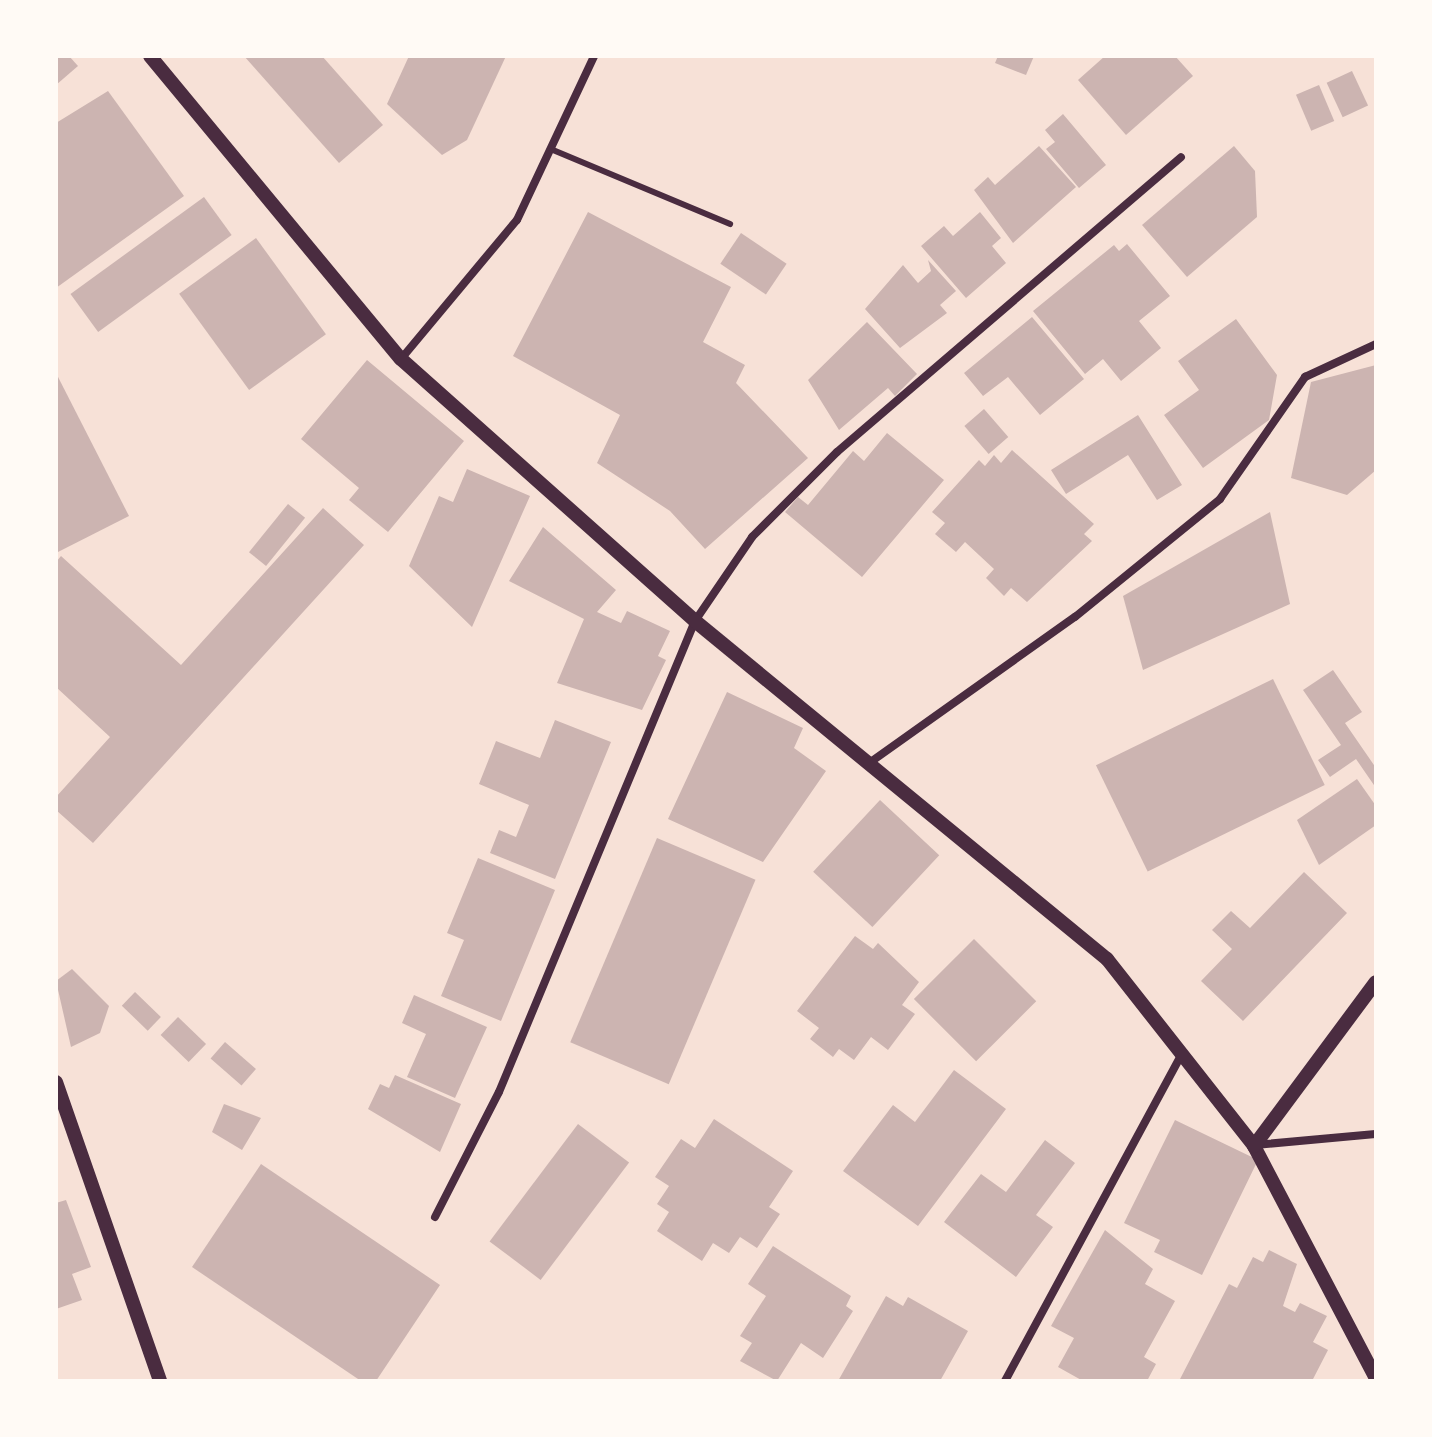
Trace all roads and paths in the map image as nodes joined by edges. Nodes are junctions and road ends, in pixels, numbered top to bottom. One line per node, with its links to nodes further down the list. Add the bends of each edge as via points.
1 (150, 56): 7 (street)
2 (594, 56): 3 (street)
3 (553, 150): 5 (lane); 7 (street, via 517,220)
4 (1181, 157): 8 (street, via 837,452 752,537)
5 (730, 224)
6 (1376, 344): 9 (street, via 1305,377 1220,499 1075,617)
7 (401, 359): 8 (street)
8 (695, 621): 9 (street); 15 (street, via 499,1092)
9 (872, 761): 11 (street, via 1107,959)
10 (1376, 982): 14 (street)
11 (1183, 1052): 14 (street); 18 (street)
12 (56, 1082): 17 (street)
13 (1376, 1134): 14 (street)
14 (1254, 1146): 16 (street)
15 (435, 1217)
16 (1376, 1378)
17 (160, 1381)
18 (1005, 1381)

